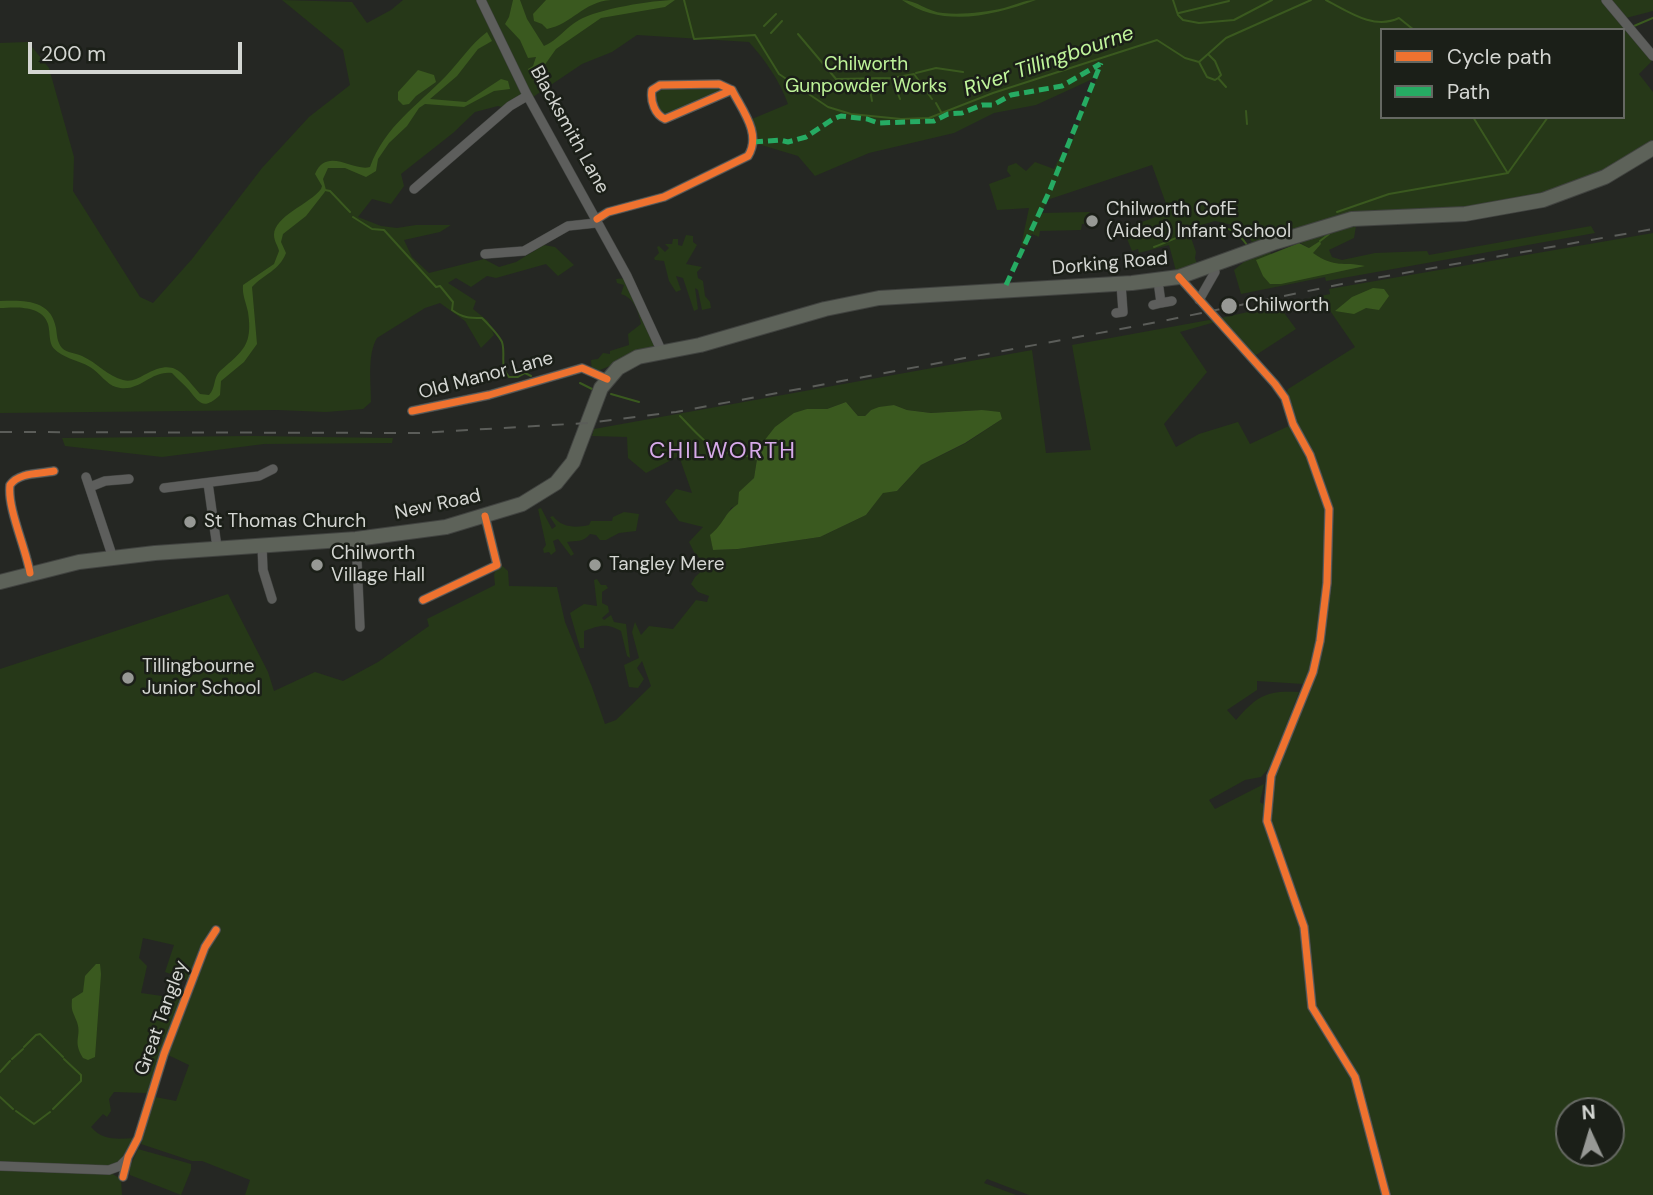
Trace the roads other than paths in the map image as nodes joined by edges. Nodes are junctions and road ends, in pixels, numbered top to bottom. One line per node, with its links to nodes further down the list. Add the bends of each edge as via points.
1 (481, 0): 5 (street, Blacksmith Lane)
2 (1606, 0): 3 (street)
3 (1653, 56)
4 (732, 90): 4 (street, via 665,119 658,114 651,95 660,86 719,84); 8 (street, via 753,134 748,156 664,197 608,212)
5 (527, 96): 7 (street); 8 (street, Blacksmith Lane)
6 (1653, 148): 10 (main road, Dorking Road, via 1605,177 1543,200 1465,214 1352,219)
7 (414, 189)
8 (596, 221): 9 (street, via 568,226 524,251); 19 (street, Blacksmith Lane)
9 (485, 254)
10 (1214, 264): 11 (main road, Dorking Road); 16 (street, via 1215,272)
11 (1179, 277): 12 (main road, Dorking Road); 16 (street)
12 (1158, 281): 13 (main road, Dorking Road); 17 (street, via 1157,304)
13 (1121, 284): 14 (main road, Dorking Road); 18 (street)
14 (1029, 292): 15 (street); 19 (main road, Dorking Road, via 922,294 853,302)
15 (1061, 293)
16 (1199, 300): 44 (street, via 1285,398 1329,509 1320,642 1313,672 1271,776 1267,821 1304,927 1312,1007 1354,1077)
17 (1172, 301)
18 (1122, 312)
19 (662, 352): 20 (main road, Dorking Road, via 632,359)
20 (607, 379): 21 (street, Old Manor Lane, via 582,368); 22 (main road, Dorking Road)
21 (412, 411)
22 (589, 419): 30 (main road, New Road, via 573,463 556,484 534,499)
23 (273, 469): 27 (street, via 259,476)
24 (54, 471): 35 (street, via 9,479)
25 (86, 477): 28 (street)
26 (129, 479): 28 (street)
27 (208, 483): 29 (street); 33 (street)
28 (90, 487): 34 (street)
29 (164, 488)
30 (485, 516): 31 (main road, New Road, via 446,527); 38 (street, via 498,565)
31 (356, 539): 32 (main road, New Road); 39 (street)
32 (262, 545): 33 (main road, New Road); 37 (street)
33 (217, 547): 34 (main road, New Road)
34 (113, 558): 35 (main road, New Road)
35 (30, 573): 36 (main road, New Road)
36 (0, 582)
37 (272, 599)
38 (423, 600)
39 (360, 627)
40 (216, 930): 41 (street, Great Tangley, via 205,947)
41 (128, 1157): 42 (street, via 109,1170); 43 (street, Great Tangley)
42 (0, 1166)
43 (123, 1177)
44 (1386, 1195)

